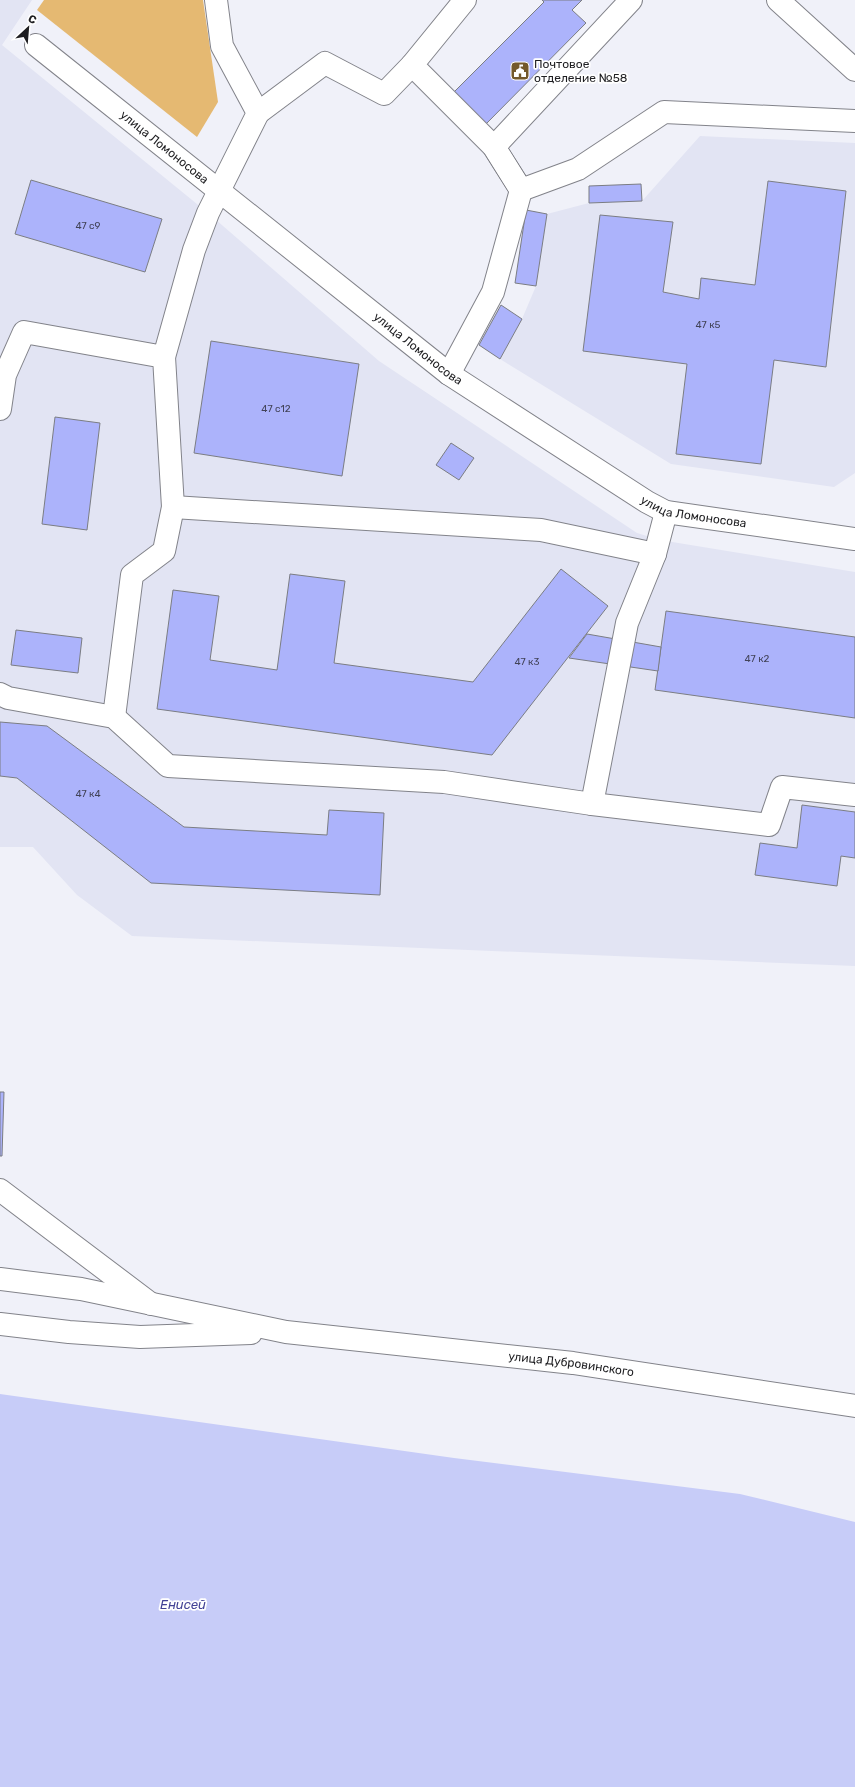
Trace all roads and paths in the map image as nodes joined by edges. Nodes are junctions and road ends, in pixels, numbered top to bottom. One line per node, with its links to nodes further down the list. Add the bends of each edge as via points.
1 (216, 0): 8 (main road, via 222,46)
2 (465, 0): 6 (main road)
3 (631, 0): 10 (main road)
4 (778, 0): 7 (main road)
5 (36, 45): 12 (main road, улица Ломоносова)
6 (412, 65): 8 (main road, via 384,94 325,63); 10 (main road)
7 (855, 70)
8 (258, 113): 12 (main road)
9 (855, 121): 11 (main road, via 664,112 578,170)
10 (494, 147): 11 (main road)
11 (520, 190): 14 (main road, via 493,292)
12 (219, 192): 13 (main road, via 194,250); 14 (main road, улица Ломоносова)
13 (164, 356): 15 (main road, via 24,332 5,376); 16 (main road)
14 (449, 374): 17 (main road, улица Ломоносова)
15 (0, 409)
16 (174, 507): 19 (main road, via 541,530); 21 (main road, via 164,551 132,575)
17 (666, 512): 18 (main road, улица Ломоносова); 19 (main road)
18 (855, 539)
19 (655, 554): 23 (main road, via 627,623)
20 (0, 694): 21 (main road, via 8,698)
21 (114, 716): 23 (main road, via 168,766 444,782)
22 (855, 795): 23 (main road, via 782,787 769,825)
23 (592, 804)
24 (0, 1190): 26 (main road)
25 (0, 1278): 26 (main road, via 82,1289)
26 (151, 1304): 28 (main road)
27 (0, 1324): 28 (main road, via 140,1337)
28 (286, 1332): 29 (main road, улица Дубровинского, via 573,1363)
29 (855, 1406)

